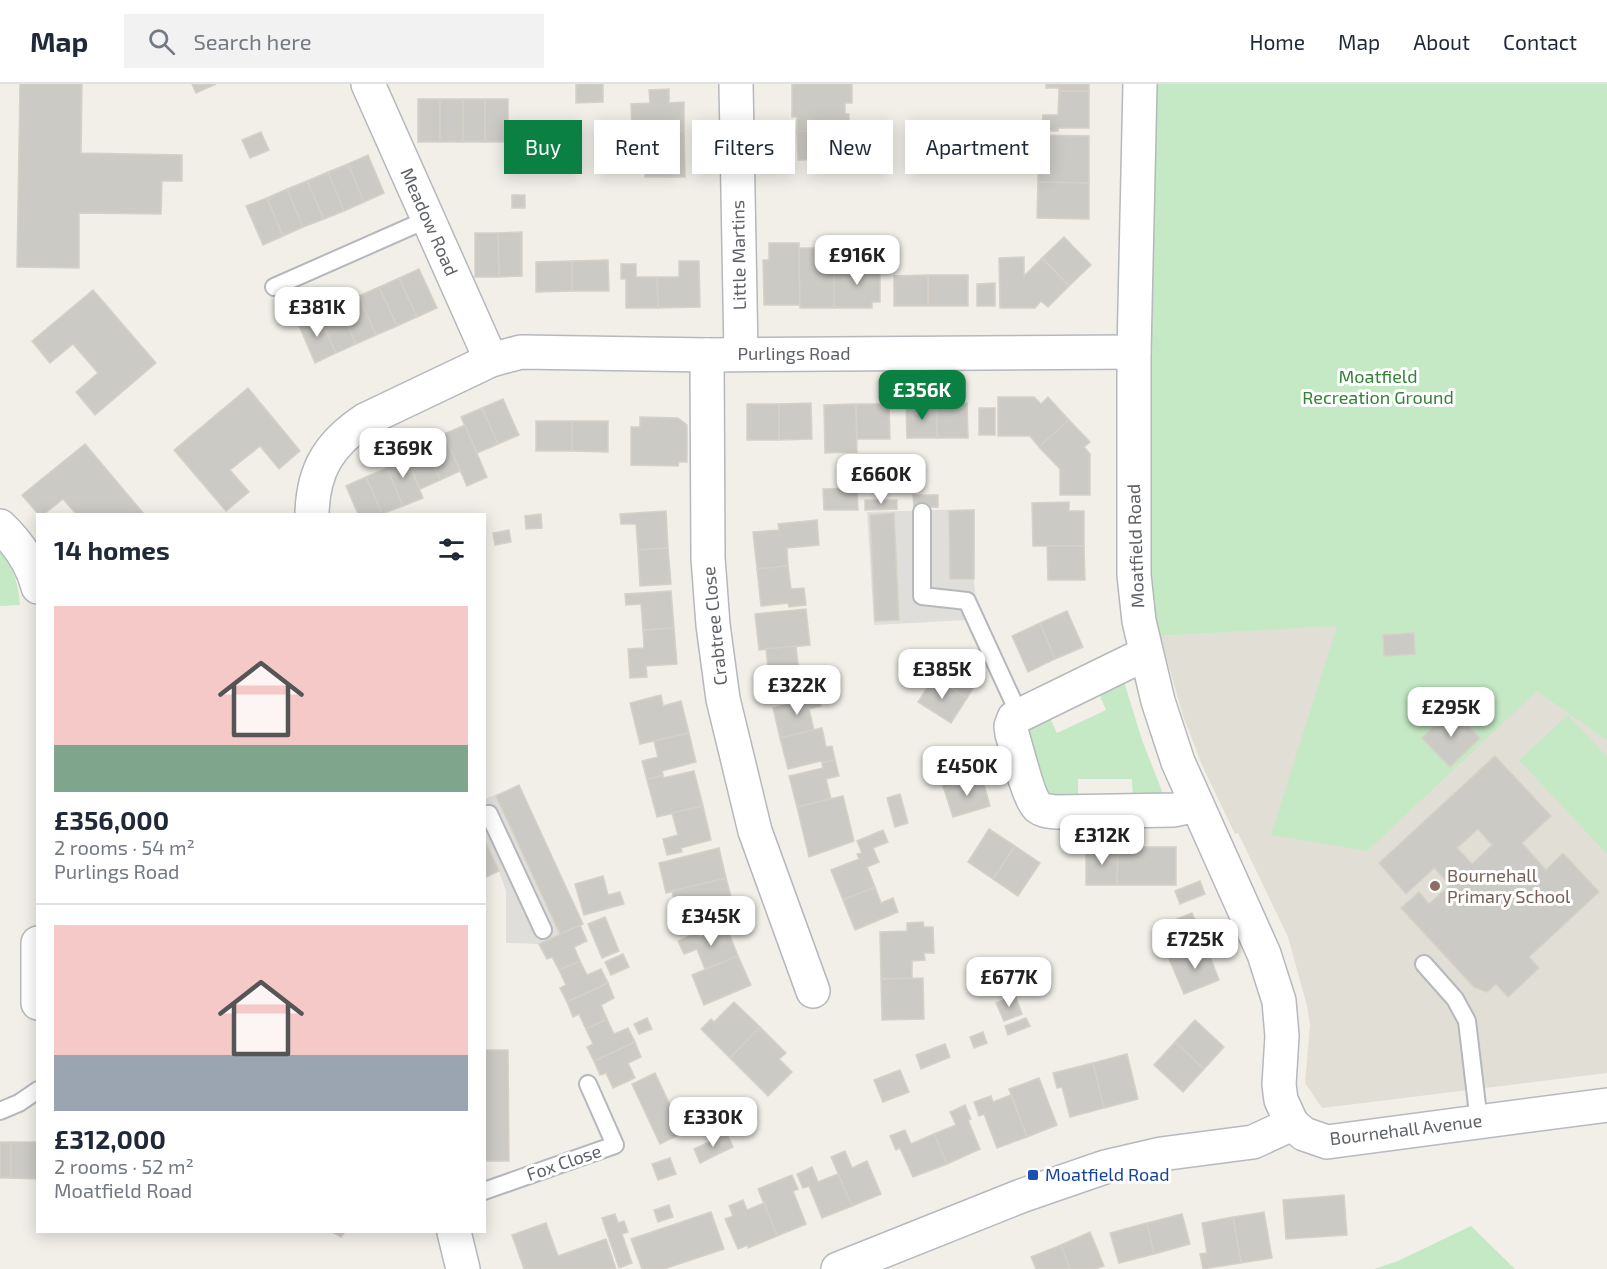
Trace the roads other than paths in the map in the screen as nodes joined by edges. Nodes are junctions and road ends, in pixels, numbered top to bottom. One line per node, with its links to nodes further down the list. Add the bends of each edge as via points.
1 (368, 84): 4 (street, Meadow Road)
2 (736, 84): 7 (street, Little Martins)
3 (1140, 84): 6 (street, Moatfield Road)
4 (428, 219): 5 (lane); 9 (street, Meadow Road)
5 (274, 286)
6 (1134, 352): 7 (street, Purlings Road); 14 (street, Moatfield Road, via 1134,575)
7 (741, 354): 8 (street, Purlings Road)
8 (707, 356): 9 (street, Purlings Road, via 521,352); 20 (street, Crabtree Close, via 708,558 723,699 754,831)
9 (491, 360): 11 (street, Purlings Road, via 351,429 326,457 317,474)
10 (921, 512): 15 (lane, via 922,596 967,601)
11 (312, 513)
12 (0, 526): 13 (street, via 27,558)
13 (36, 579)
14 (1145, 654): 15 (street); 16 (street, Moatfield Road, via 1175,752)
15 (1019, 714): 16 (street, via 1011,726 1012,734 1029,792 1039,808 1056,812 1163,810)
16 (1197, 805): 26 (street, Moatfield Road, via 1264,954 1279,1001 1279,1085)
17 (486, 814): 18 (lane)
18 (543, 930)
19 (1424, 964): 25 (lane, via 1455,999 1467,1022)
20 (813, 991)
21 (588, 1083): 27 (lane, Fox Close, via 615,1145)
22 (36, 1091): 24 (lane)
23 (1607, 1106): 25 (street, Bournehall Avenue)
24 (0, 1111)
25 (1479, 1122): 26 (street, Bournehall Avenue, via 1327,1142 1315,1140)
26 (1292, 1124): 30 (street, via 1253,1142 1161,1154 1105,1167 1010,1200)
27 (486, 1190)
28 (454, 1233): 29 (street)
29 (464, 1269)
30 (838, 1269)

